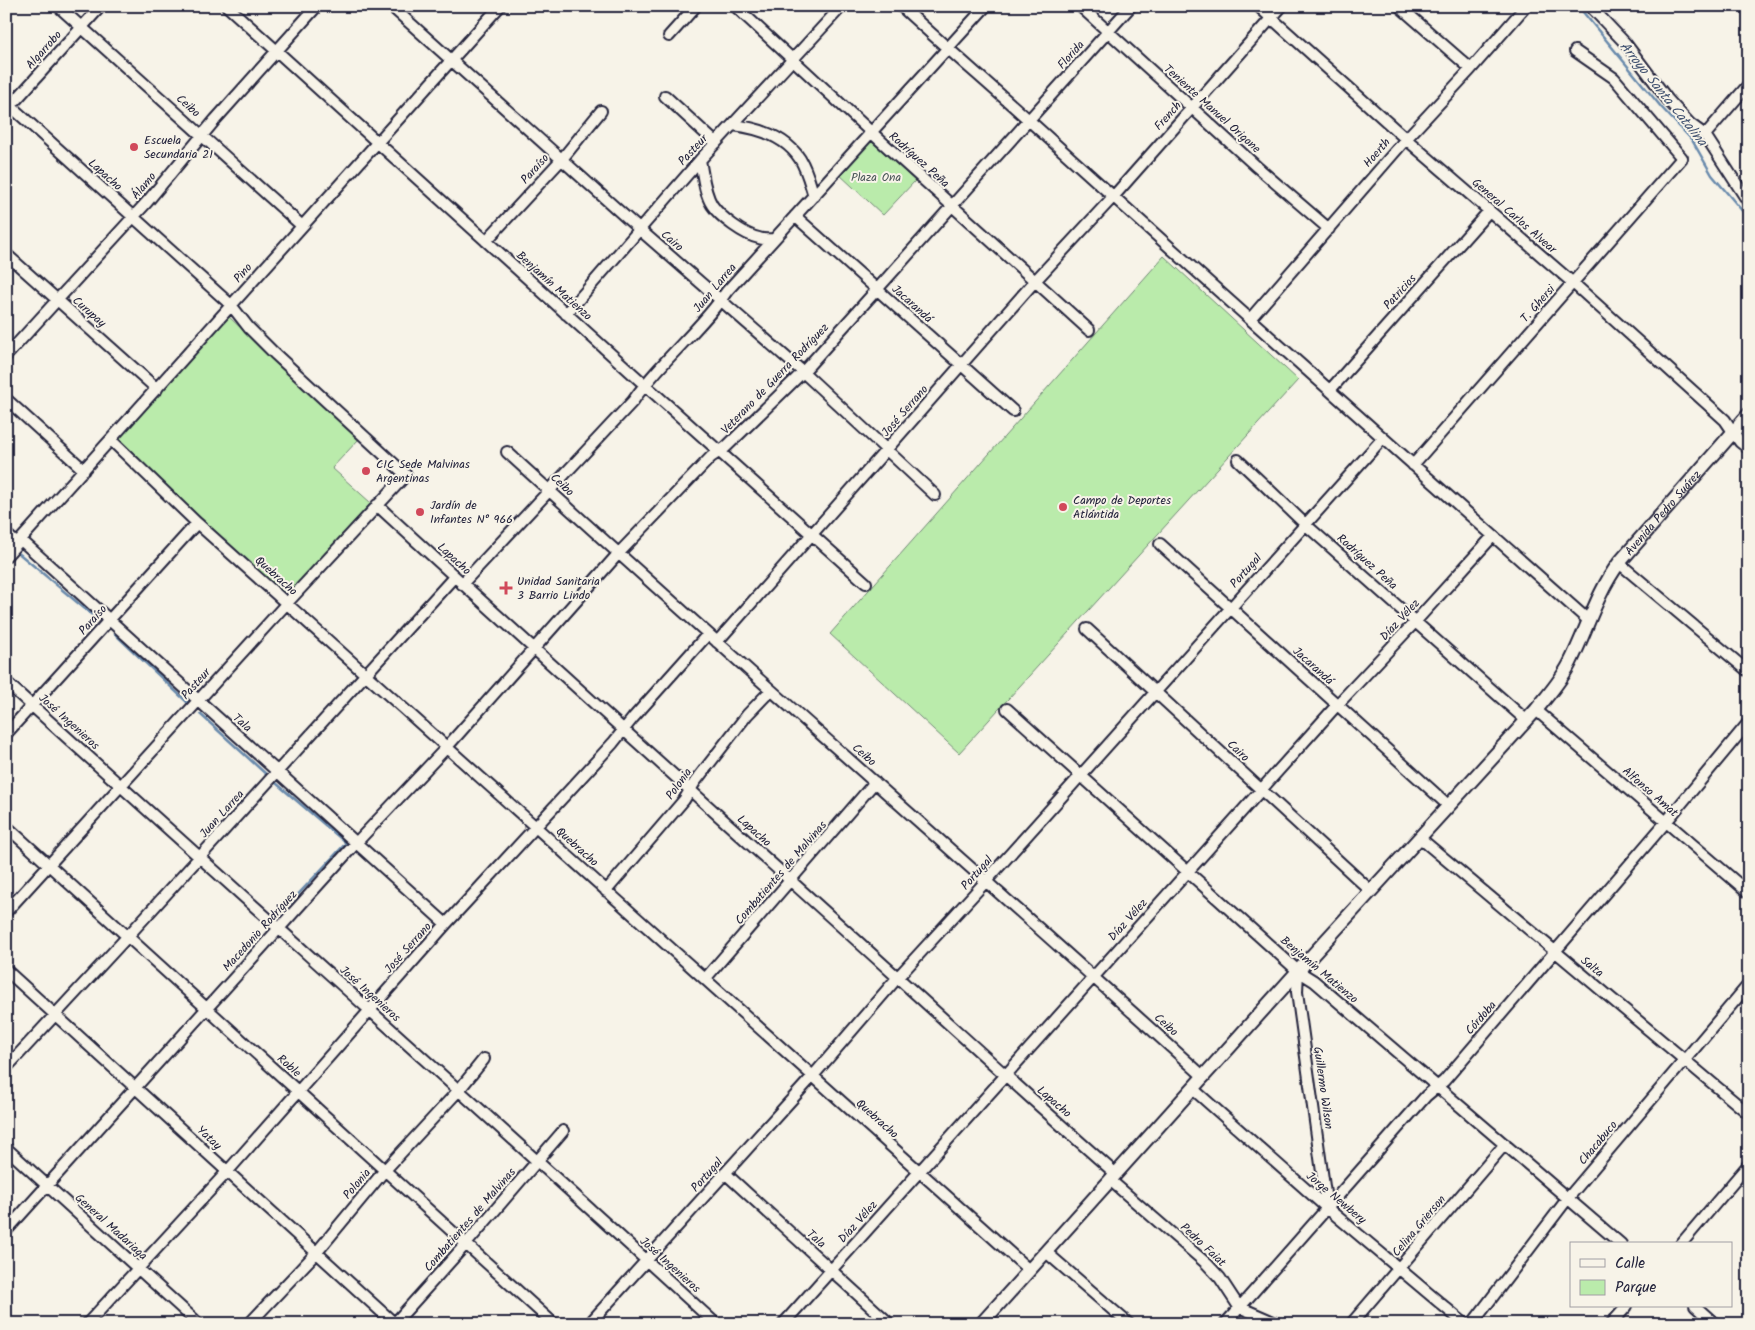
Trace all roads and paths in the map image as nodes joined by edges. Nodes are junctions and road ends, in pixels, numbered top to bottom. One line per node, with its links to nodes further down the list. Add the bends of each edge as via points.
1 (58, 6): 20 (street, Ceibo)
2 (101, 6): 20 (street, Algarrobo)
3 (227, 6): 24 (street, Benjamín Matienzo)
4 (317, 6): 24 (street, Álamo)
5 (391, 6): 26 (street, Cairo)
6 (500, 6): 26 (street, Pino)
7 (696, 6): 22 (street)
8 (735, 6): 27 (street, Rodríguez Peña)
9 (842, 6): 27 (street, Pasteur)
10 (901, 6): 23 (street)
11 (986, 6): 23 (street, Juan Larrea)
12 (1080, 6): 21 (street, Teniente Manuel Origone)
13 (1131, 6): 21 (street, Florida)
14 (1258, 6): 19 (street, General Carlos Alvear)
15 (1282, 6): 19 (street, French)
16 (1399, 6): 28 (street)
17 (1526, 6): 28 (street, Hoerth)
18 (1590, 6): 37 (street, via 1626,44 1668,100)
19 (1271, 18): 32 (street, French); 39 (street, General Carlos Alvear)
20 (81, 28): 31 (street, Algarrobo); 38 (street, Ceibo)
21 (1108, 32): 32 (street, Teniente Manuel Origone); 34 (street, Florida)
22 (669, 36)
23 (948, 50): 34 (street); 36 (street, Juan Larrea)
24 (277, 51): 38 (street, Álamo); 40 (street, Benjamín Matienzo)
25 (1575, 51): 58 (street, T. Ghersi, via 1614,78 1682,158)
26 (451, 59): 40 (street, Pino); 42 (street, Cairo)
27 (791, 59): 35 (street, Pasteur); 36 (street, Rodríguez Peña)
28 (1471, 69): 39 (street, Hoerth)
29 (1749, 84): 37 (street)
30 (665, 96): 41 (street)
31 (8, 106): 50 (street, Lapacho)
32 (1192, 108): 45 (street, French); 53 (street, Teniente Manuel Origone)
33 (601, 111): 42 (street, Paraíso)
34 (1029, 120): 45 (street); 47 (street, Veterano de Guerra Rodríguez)
35 (733, 125): 41 (street, Pasteur); 44 (street, via 764,131 789,147 800,159)
36 (872, 133): 44 (street, Juan Larrea); 47 (street, Rodríguez Peña)
37 (1705, 135): 46 (street)
38 (202, 136): 50 (street, Álamo); 51 (street, Ceibo)
39 (1406, 139): 48 (street, General Carlos Alvear); 53 (street, Hoerth)
40 (377, 142): 51 (street, Pino); 55 (street, Benjamín Matienzo)
41 (716, 143): 43 (street, Pasteur)
42 (562, 158): 52 (street, Cairo); 55 (street, Paraíso)
43 (700, 160): 52 (street, Pasteur); 54 (street, via 712,206 747,234)
44 (814, 196): 49 (street, Juan Larrea)
45 (1113, 196): 57 (street, José Serrano); 64 (street)
46 (1749, 203)
47 (952, 206): 57 (street, Rodríguez Peña); 59 (street, Veterano de Guerra Rodríguez)
48 (1489, 211): 58 (street, General Carlos Alvear); 71 (street, Patricios)
49 (795, 216): 54 (street, Juan Larrea); 59 (street, Jacarandá)
50 (133, 217): 61 (street, Álamo); 62 (street, Lapacho)
51 (302, 225): 62 (street, Pino)
52 (639, 229): 60 (street, Cairo); 63 (street, Pasteur)
53 (1329, 229): 64 (street, Hoerth)
54 (774, 239): 60 (street, Juan Larrea)
55 (486, 241): 63 (street, Benjamín Matienzo)
56 (6, 254): 61 (street, Curupay)
57 (1035, 281): 65 (street, Rodríguez Peña); 67 (street, José Serrano)
58 (1572, 283): 75 (street, General Carlos Alvear, via 1725,420); 83 (street, T. Ghersi)
59 (876, 289): 67 (street, Jacarandá); 68 (street, Veterano de Guerra Rodríguez)
60 (721, 300): 68 (street, Cairo); 69 (street, Juan Larrea)
61 (58, 301): 66 (street, Álamo); 70 (street, Curupay)
62 (231, 306): 70 (street, Pino); 85 (street, Lapacho, via 274,353)
63 (566, 314): 69 (street, Benjamín Matienzo)
64 (1250, 319): 71 (street)
65 (1089, 330)
66 (6, 356)
67 (961, 364): 73 (street, Jacarandá); 79 (street, José Serrano)
68 (803, 372): 79 (street, Cairo); 80 (street, Veterano de Guerra Rodríguez)
69 (645, 385): 80 (street, Benjamín Matienzo); 86 (street, Juan Larrea)
70 (157, 389): 77 (street, Pino)
71 (1330, 390): 76 (street)
72 (6, 399): 84 (street)
73 (1013, 411)
74 (1749, 414): 75 (main road, Avenida Pedro Suárez)
75 (1733, 431): 78 (street, General Carlos Alvear); 98 (main road, Avenida Pedro Suárez)
76 (1383, 438): 83 (street); 90 (street, Portugal)
77 (111, 440): 84 (street, Pino); 89 (street, Quebracho)
78 (1749, 449)
79 (887, 450): 87 (street, Cairo); 92 (street, José Serrano)
80 (719, 451): 92 (street, Benjamín Matienzo); 96 (street, Veterano de Guerra Rodríguez)
81 (507, 452): 86 (street, Ceibo)
82 (1238, 460): 90 (street, Rodríguez Peña)
83 (1413, 465): 93 (street)
84 (84, 470): 94 (street, Pino)
85 (406, 475): 88 (street, Pasteur)
86 (550, 491): 96 (street, Ceibo); 101 (street, Juan Larrea)
87 (935, 495)
88 (376, 505): 99 (street, Lapacho); 102 (street, Pasteur)
89 (197, 523): 102 (street, Quebracho); 104 (street, Paraíso)
90 (1305, 524): 103 (street, Portugal); 106 (street, Rodríguez Peña)
91 (6, 534): 94 (street, Tala)
92 (812, 534): 100 (street, Benjamín Matienzo); 109 (street, José Serrano)
93 (1493, 536): 105 (street); 106 (street, Díaz Vélez)
94 (19, 542): 97 (street, Pino); 104 (street, Tala)
95 (1160, 544): 103 (street, Jacarandá)
96 (618, 554): 108 (street, Ceibo); 110 (street, Veterano de Guerra Rodríguez)
97 (6, 556)
98 (1619, 563): 105 (main road, Avenida Pedro Suárez, via 1602,589); 111 (street)
99 (454, 576): 101 (street, Lapacho); 112 (street, Juan Larrea)
100 (866, 583)
101 (462, 584): 110 (street, Lapacho)
102 (287, 603): 112 (street, Quebracho); 116 (street, Pasteur)
103 (1230, 608): 115 (street, Portugal); 118 (street, Jacarandá)
104 (110, 620): 116 (street, Tala); 117 (street, Paraíso)
105 (1588, 620): 120 (main road, Avenida Pedro Suárez, via 1564,674)
106 (1415, 622): 118 (street, Díaz Vélez); 121 (street, Rodríguez Peña)
107 (1088, 629): 115 (street, Cairo)
108 (708, 634): 109 (street, Ceibo); 123 (street, José Serrano)
109 (717, 642): 114 (street, Ceibo)
110 (535, 650): 123 (street, Lapacho); 125 (street, Macedonio Rodríguez)
111 (1749, 672)
112 (365, 674): 125 (street, Quebracho); 126 (street, Juan Larrea)
113 (6, 682): 117 (street, José Ingenieros)
114 (771, 690): 128 (street, Ceibo); 131 (street, Polonia, via 747,715)
115 (1155, 691): 127 (street, Portugal); 130 (street, Cairo)
116 (198, 700): 126 (street, Tala); 129 (street, Pasteur)
117 (32, 705): 124 (street, Paraíso); 129 (street, José Ingenieros)
118 (1337, 705): 130 (street, Díaz Vélez); 132 (street, Jacarandá)
119 (1007, 710): 127 (street, Benjamín Matienzo)
120 (1536, 710): 121 (main road, Avenida Pedro Suárez); 133 (street, Alfonso Amat)
121 (1526, 721): 132 (main road, Avenida Pedro Suárez)
122 (1749, 722): 133 (street, Córdoba)
123 (623, 730): 131 (street, Lapacho); 135 (street, José Serrano)
124 (6, 734)
125 (446, 748): 135 (street, Quebracho); 137 (street, Macedonio Rodríguez)
126 (277, 771): 137 (street, Tala); 138 (street, Juan Larrea)
127 (1080, 775): 140 (street, Benjamín Matienzo); 141 (street, Portugal)
128 (875, 782): 141 (street, Ceibo); 142 (street, Combatientes de Malvinas)
129 (120, 786): 138 (street, José Ingenieros); 139 (street, Pasteur)
130 (1261, 789): 140 (street, Díaz Vélez); 144 (street, Cairo)
131 (690, 791): 142 (street, Lapacho); 143 (street, Polonia)
132 (1449, 806): 136 (main road, Avenida Pedro Suárez)
133 (1666, 822): 145 (street, Alfonso Amat); 150 (street, Córdoba)
134 (6, 826): 139 (street, Roble)
135 (535, 827): 143 (street, Quebracho); 147 (street, José Serrano)
136 (1420, 838): 144 (main road, Avenida Pedro Suárez); 150 (street, Salta)
137 (356, 843): 147 (street, Tala); 148 (street, Macedonio Rodríguez)
138 (200, 858): 148 (street, José Ingenieros); 149 (street, Juan Larrea)
139 (49, 865): 146 (street, Pasteur); 149 (street, Roble)
140 (1187, 872): 152 (street, Benjamín Matienzo); 154 (street, Díaz Vélez)
141 (987, 880): 153 (street, Portugal); 154 (street, Ceibo)
142 (791, 881): 153 (street, Lapacho); 155 (street, Combatientes de Malvinas)
143 (606, 891): 155 (street, Quebracho)
144 (1371, 891): 152 (main road, Avenida Pedro Suárez)
145 (1749, 893)
146 (6, 912)
147 (446, 924): 158 (street, José Serrano)
148 (279, 930): 157 (street, Macedonio Rodríguez); 158 (street, José Ingenieros)
149 (128, 936): 157 (street, Roble); 159 (street, Juan Larrea)
150 (1555, 952): 161 (street, Salta); 167 (street, Córdoba)
151 (6, 970): 159 (street, Yatay)
152 (1298, 971): 165 (main road, Avenida Pedro Suárez); 167 (street, Benjamín Matienzo, via 1314,981); 184 (street, Guillermo Wilson, via 1297,992)
153 (898, 977): 163 (street, Lapacho); 164 (street, Portugal)
154 (1094, 977): 163 (street, Díaz Vélez); 165 (street, Ceibo)
155 (705, 979): 164 (street, Quebracho)
156 (1749, 984): 161 (street, Chacabuco)
157 (207, 1009): 166 (street, Macedonio Rodríguez); 170 (street, Roble)
158 (370, 1010): 168 (street, José Ingenieros); 170 (street, José Serrano)
159 (56, 1016): 162 (street, Juan Larrea); 166 (street, Yatay)
160 (484, 1059): 168 (street, Polonia)
161 (1684, 1059): 171 (street, Salta); 183 (street, Chacabuco)
162 (6, 1068)
163 (1005, 1076): 180 (street, Díaz Vélez); 181 (street, Lapacho)
164 (812, 1077): 179 (street, Portugal); 180 (street, Quebracho)
165 (1204, 1077): 169 (main road, Avenida Pedro Suárez)
166 (135, 1087): 178 (street, Yatay); 182 (street, Macedonio Rodríguez)
167 (1437, 1087): 173 (street, Benjamín Matienzo); 184 (street, Córdoba)
168 (459, 1090): 175 (street, José Ingenieros); 177 (street, Polonia)
169 (1192, 1090): 181 (main road, Avenida Pedro Suárez); 184 (street, Jorge Newbery)
170 (299, 1092): 177 (street, Roble); 178 (street, José Serrano)
171 (1749, 1114)
172 (564, 1131): 175 (street, Combatientes de Malvinas)
173 (1505, 1144): 183 (street, Benjamín Matienzo); 193 (street, Celina Grierson)
174 (6, 1148): 182 (street, General Madariaga)
175 (536, 1161): 188 (street, Combatientes de Malvinas); 191 (street, José Ingenieros)
176 (1749, 1164): 187 (street)
177 (385, 1170): 188 (street, Roble); 189 (street, Polonia)
178 (227, 1172): 189 (street, Yatay); 192 (street, José Serrano)
179 (725, 1173): 191 (street, Portugal); 194 (street, Tala)
180 (919, 1173): 194 (street, Díaz Vélez); 195 (street, Quebracho)
181 (1113, 1177): 190 (main road, Avenida Pedro Suárez); 196 (street, Pedro Faiat, via 1214,1270)
182 (47, 1185): 185 (street, Macedonio Rodríguez); 192 (street, General Madariaga)
183 (1568, 1198): 186 (street, Benjamín Matienzo); 214 (street, Chacabuco)
184 (1327, 1208): 193 (street, Jorge Newbery); 196 (street, Córdoba)
185 (6, 1231)
186 (1620, 1242)
187 (1683, 1242)
188 (466, 1244): 202 (street, Combatientes de Malvinas); 203 (street, Roble)
189 (317, 1252): 201 (street, Polonia); 202 (street, Yatay)
190 (1046, 1252): 195 (main road, Avenida Pedro Suárez); 209 (street)
191 (647, 1260): 204 (street, Portugal); 205 (street, José Ingenieros)
192 (138, 1267): 199 (street, José Serrano); 200 (street, General Madariaga)
193 (1400, 1268): 212 (street, Celina Grierson); 213 (street, Jorge Newbery)
194 (832, 1270): 206 (street, Díaz Vélez); 207 (street, Tala)
195 (1029, 1270): 208 (main road, Avenida Pedro Suárez)
196 (1239, 1307): 210 (street, Córdoba); 211 (street)
197 (1625, 1308): 215 (street)
198 (1696, 1308): 216 (street)
199 (86, 1324)
200 (200, 1324)
201 (249, 1324)
202 (395, 1324)
203 (554, 1324)
204 (589, 1324)
205 (716, 1324)
206 (783, 1324)
207 (890, 1324)
208 (981, 1324)
209 (1129, 1324)
210 (1225, 1324)
211 (1278, 1324)
212 (1351, 1324)
213 (1465, 1324)
214 (1472, 1324)
215 (1612, 1324)
216 (1715, 1324)

